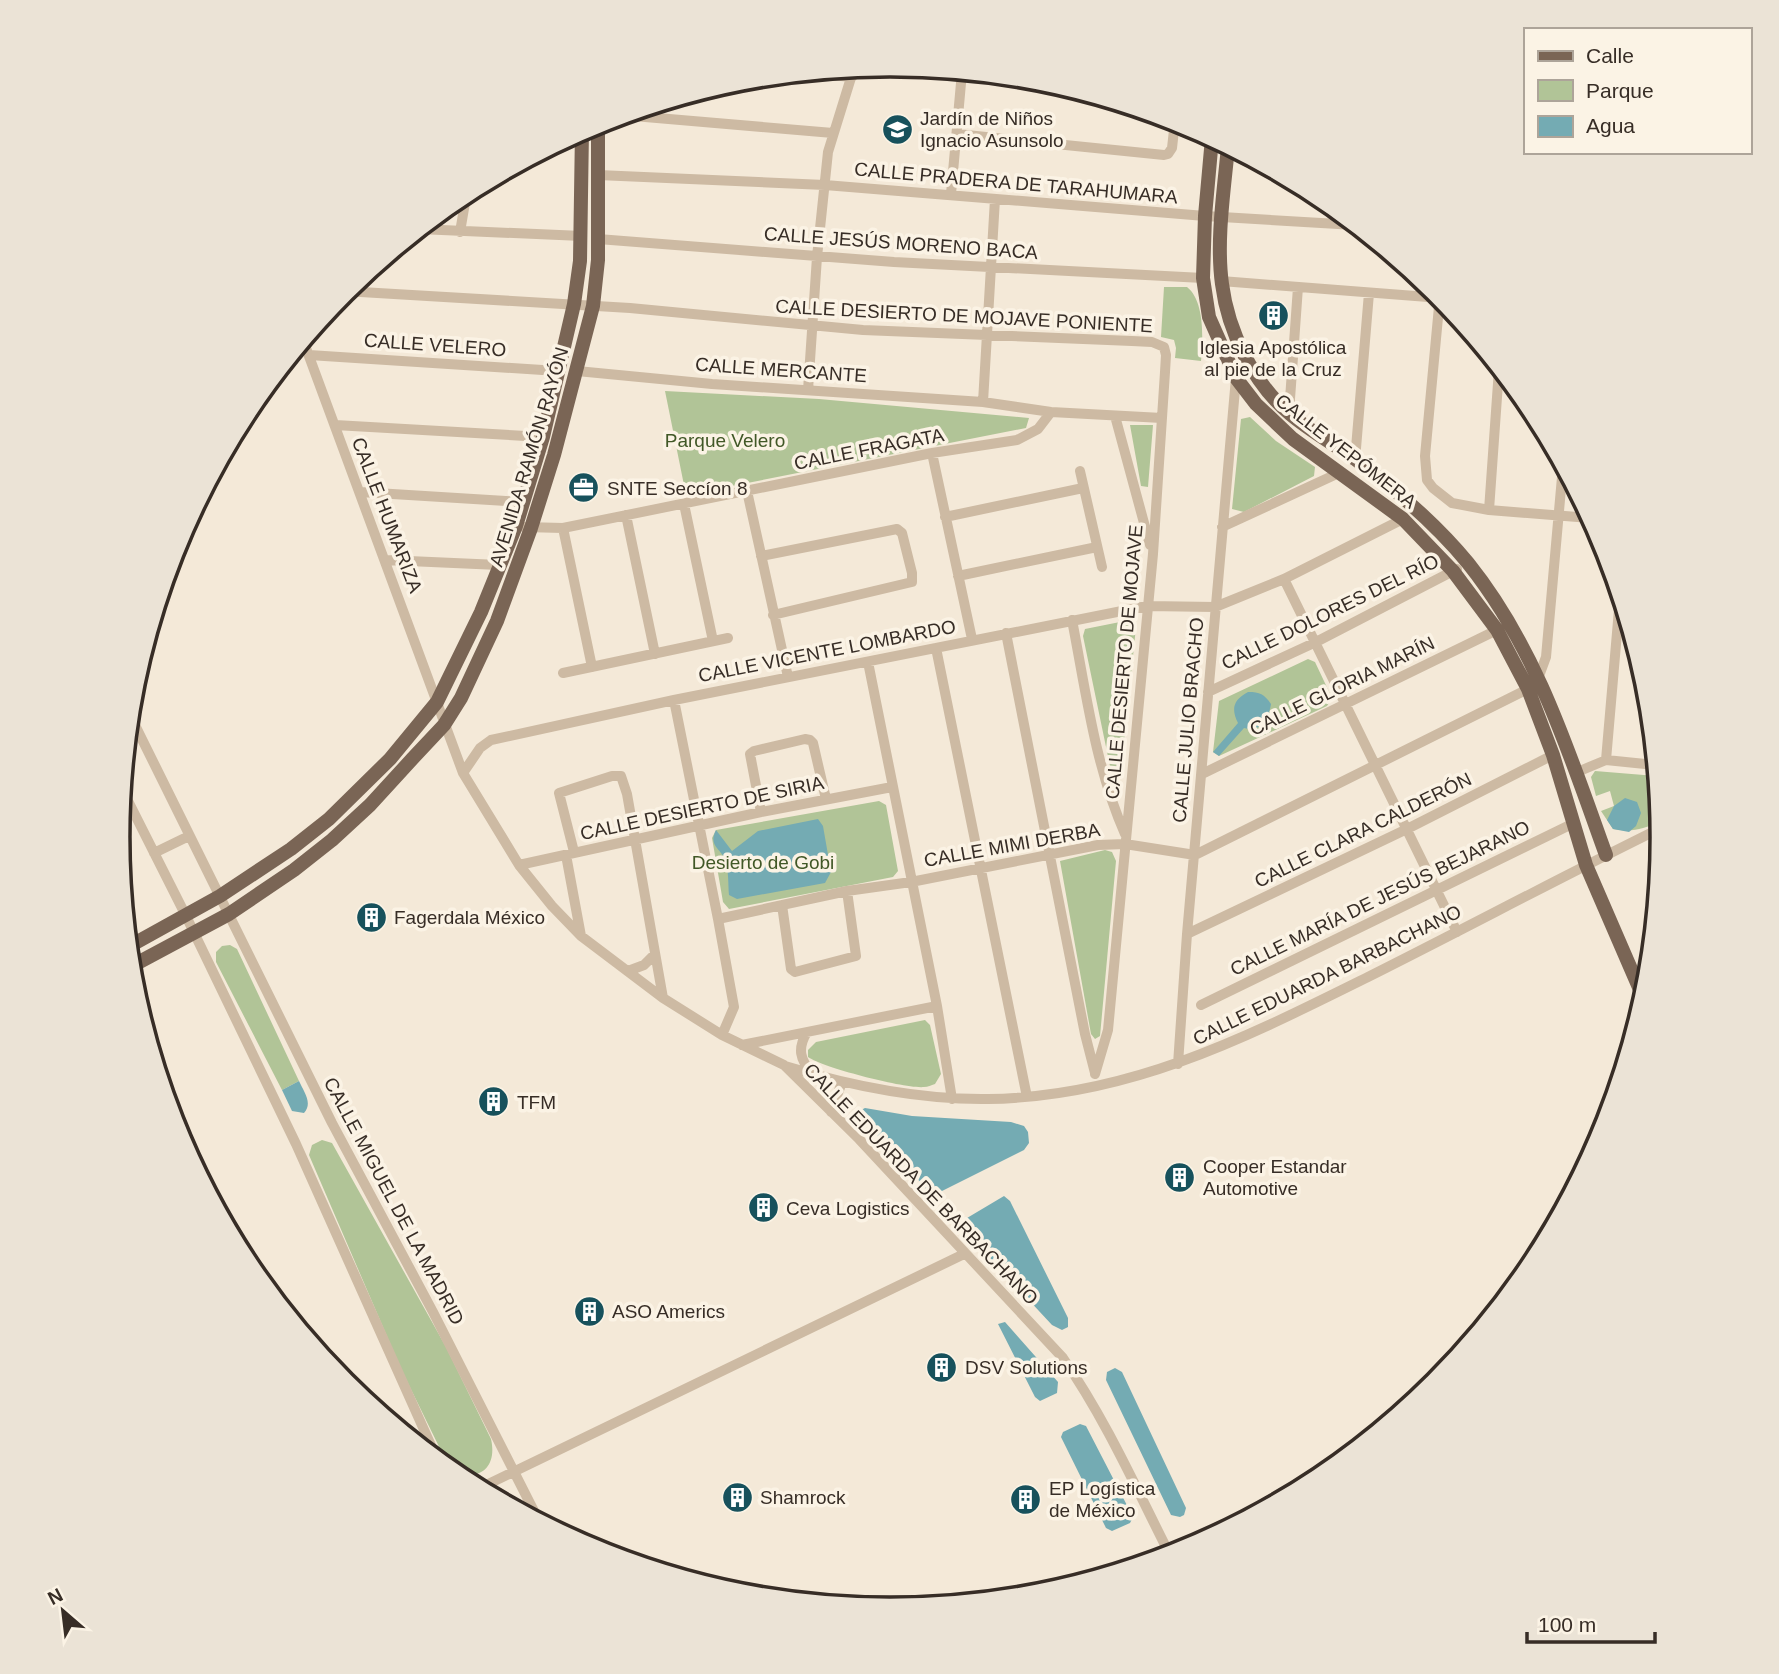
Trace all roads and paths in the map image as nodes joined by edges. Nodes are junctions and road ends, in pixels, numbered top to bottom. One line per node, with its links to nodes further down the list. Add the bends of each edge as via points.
1 (851, 79): 4 (street)
2 (961, 81): 6 (street)
3 (645, 117): 4 (street)
4 (833, 133): 12 (street)
5 (1174, 133): 6 (street, via 1172,148 1164,155)
6 (957, 134): 13 (street)
7 (598, 135): 11 (main road, AVENIDA RAMÓN RAYÓN)
8 (582, 142): 21 (main road, AVENIDA RAMÓN RAYÓN)
9 (1211, 149): 16 (main road, CALLE YEPÓMERA)
10 (1228, 156): 17 (main road, CALLE YEPÓMERA)
11 (598, 175): 12 (street, CALLE PRADERA DE TARAHUMARA); 22 (main road, AVENIDA RAMÓN RAYÓN)
12 (825, 184): 13 (street, CALLE PRADERA DE TARAHUMARA); 23 (street)
13 (951, 194): 14 (street, CALLE PRADERA DE TARAHUMARA)
14 (995, 199): 16 (street, CALLE PRADERA DE TARAHUMARA); 24 (street)
15 (464, 207): 20 (street)
16 (1205, 216): 17 (street, CALLE PRADERA DE TARAHUMARA); 25 (main road, CALLE YEPÓMERA)
17 (1221, 216): 18 (street, CALLE PRADERA DE TARAHUMARA); 26 (main road, CALLE YEPÓMERA)
18 (1338, 224)
19 (433, 230): 20 (street)
20 (460, 232): 21 (street)
21 (582, 236): 31 (main road, AVENIDA RAMÓN RAYÓN)
22 (598, 239): 23 (street, CALLE JESÚS MORENO BACA); 32 (main road, AVENIDA RAMÓN RAYÓN)
23 (817, 257): 24 (street, CALLE JESÚS MORENO BACA); 34 (street)
24 (990, 268): 25 (street, CALLE JESÚS MORENO BACA); 35 (street)
25 (1203, 278): 40 (main road, CALLE YEPÓMERA, via 1209,317)
26 (1221, 281): 27 (street); 45 (main road, CALLE YEPÓMERA, via 1237,338 1263,384)
27 (1298, 287): 29 (street); 45 (street)
28 (361, 292): 31 (street, CALLE DESIERTO DE MOJAVE PONIENTE)
29 (1369, 293): 30 (street); 51 (street)
30 (1423, 296)
31 (574, 304): 32 (street, CALLE DESIERTO DE MOJAVE PONIENTE); 38 (main road, AVENIDA RAMÓN RAYÓN)
32 (593, 306): 34 (street, CALLE DESIERTO DE MOJAVE PONIENTE); 39 (main road, AVENIDA RAMÓN RAYÓN)
33 (1439, 312): 60 (street, via 1425,471 1433,488 1452,503)
34 (814, 327): 35 (street, CALLE DESIERTO DE MOJAVE PONIENTE); 42 (street)
35 (988, 334): 43 (street); 47 (street, CALLE DESIERTO DE MOJAVE PONIENTE, via 1152,342 1164,347)
36 (307, 350): 37 (street, CALLE HUMARIZA)
37 (309, 355): 38 (street, CALLE VELERO); 48 (street, CALLE HUMARIZA)
38 (558, 371): 49 (main road, AVENIDA RAMÓN RAYÓN)
39 (577, 371): 42 (street, CALLE MERCANTE); 68 (main road, AVENIDA RAMÓN RAYÓN)
40 (1236, 378): 53 (main road, CALLE YEPÓMERA, via 1270,419); 67 (street, CALLE JULIO BRACHO)
41 (1498, 383): 60 (street)
42 (808, 390): 43 (street, CALLE MERCANTE)
43 (984, 402): 44 (street, CALLE MERCANTE)
44 (1051, 412): 46 (street, CALLE MERCANTE); 50 (street, CALLE FRAGATA, via 1038,429 1017,440)
45 (1289, 413): 51 (main road, CALLE YEPÓMERA)
46 (1115, 416): 47 (street, CALLE MERCANTE); 71 (street)
47 (1162, 418): 71 (street, CALLE DESIERTO DE MOJAVE)
48 (335, 425): 49 (street); 57 (street, CALLE HUMARIZA)
49 (543, 437): 58 (main road, AVENIDA RAMÓN RAYÓN)
50 (932, 453): 56 (street, CALLE FRAGATA); 63 (street)
51 (1355, 460): 74 (main road, CALLE YEPÓMERA, via 1419,513)
52 (1080, 471): 55 (street)
53 (1341, 472): 65 (main road, CALLE YEPÓMERA); 67 (street)
54 (1562, 483): 62 (street)
55 (1083, 488): 63 (street); 70 (street)
56 (747, 491): 59 (street, CALLE FRAGATA); 72 (street)
57 (360, 492): 58 (street); 73 (street, CALLE HUMARIZA)
58 (524, 502): 66 (main road, AVENIDA RAMÓN RAYÓN)
59 (684, 504): 61 (street, CALLE FRAGATA); 89 (street)
60 (1489, 510): 62 (street)
61 (626, 515): 69 (street, CALLE FRAGATA); 92 (street)
62 (1559, 515): 64 (street); 96 (street, via 1546,657)
63 (945, 517): 78 (street)
64 (1578, 517)
65 (1403, 519): 77 (main road, CALLE YEPÓMERA); 79 (street)
66 (516, 526): 68 (street, CALLE FRAGATA); 75 (main road, AVENIDA RAMÓN RAYÓN)
67 (1222, 527): 81 (street, CALLE JULIO BRACHO)
68 (531, 528): 69 (street, CALLE FRAGATA); 103 (main road, AVENIDA RAMÓN RAYÓN, via 497,621)
69 (564, 528): 94 (street)
70 (1097, 547): 76 (street); 78 (street)
71 (1153, 554): 80 (street, CALLE DESIERTO DE MOJAVE)
72 (761, 556): 82 (street); 82 (street, via 897,529 912,573 912,582)
73 (386, 560): 75 (street); 101 (street, CALLE HUMARIZA)
74 (1468, 563): 77 (street, CALLE DOLORES DEL RÍO); 96 (main road, CALLE YEPÓMERA, via 1506,616)
75 (499, 565): 101 (main road, AVENIDA RAMÓN RAYÓN, via 471,636)
76 (1102, 567)
77 (1453, 571): 85 (main road, CALLE YEPÓMERA); 90 (street, CALLE DOLORES DEL RÍO)
78 (958, 576): 88 (street)
79 (1284, 579): 81 (street); 90 (street)
80 (1147, 606): 81 (street, CALLE VICENTE LOMBARDO); 83 (street, CALLE VICENTE LOMBARDO); 122 (street, CALLE DESIERTO DE MOJAVE)
81 (1215, 607): 99 (street, CALLE JULIO BRACHO)
82 (773, 615): 97 (street)
83 (1072, 620): 86 (street, CALLE VICENTE LOMBARDO); 122 (street, via 1099,759)
84 (1618, 621): 106 (street)
85 (1497, 630): 98 (main road, CALLE YEPÓMERA); 102 (street, CALLE GLORIA MARÍN)
86 (1006, 633): 88 (street, CALLE VICENTE LOMBARDO); 125 (street)
87 (729, 638): 89 (street)
88 (972, 639): 91 (street, CALLE VICENTE LOMBARDO)
89 (713, 641): 92 (street)
90 (1316, 642): 99 (street, CALLE DOLORES DEL RÍO); 102 (street)
91 (936, 648): 93 (street, CALLE VICENTE LOMBARDO); 130 (street)
92 (655, 654): 94 (street)
93 (868, 662): 97 (street, CALLE VICENTE LOMBARDO); 112 (street)
94 (592, 667): 95 (street)
95 (563, 673)
96 (1539, 676): 98 (street); 110 (main road, CALLE YEPÓMERA)
97 (788, 677): 100 (street, CALLE VICENTE LOMBARDO)
98 (1528, 689): 105 (main road, CALLE YEPÓMERA); 108 (street)
99 (1208, 692): 111 (street, CALLE JULIO BRACHO)
100 (674, 700): 109 (street, CALLE VICENTE LOMBARDO, via 491,740); 117 (street, CALLE DESIERTO DE SIRIA)
101 (437, 702): 103 (street, CALLE EDUARDA DE BARBACHANO); 134 (main road, AVENIDA RAMÓN RAYÓN, via 390,759 328,819)
102 (1345, 705): 108 (street); 111 (street, CALLE GLORIA MARÍN)
103 (444, 725): 109 (street, CALLE EDUARDA DE BARBACHANO); 136 (main road, AVENIDA RAMÓN RAYÓN, via 352,822 294,870)
104 (138, 729): 120 (street, CALLE MIGUEL DE LA MADRID)
105 (1553, 755): 116 (main road, CALLE YEPÓMERA); 118 (street, CALLE CLARA CALDERÓN)
106 (1606, 760): 107 (street); 110 (street)
107 (1646, 764)
108 (1376, 767): 118 (street); 126 (street)
109 (463, 773): 128 (street, CALLE EDUARDA DE BARBACHANO)
110 (1575, 773): 127 (main road, CALLE YEPÓMERA)
111 (1202, 774): 126 (street, CALLE JULIO BRACHO)
112 (892, 787): 113 (street, CALLE DESIERTO DE SIRIA); 131 (street)
113 (826, 799): 115 (street, CALLE DESIERTO DE SIRIA); 115 (street, via 813,743 805,739 750,754)
114 (131, 806): 123 (street)
115 (761, 812): 117 (street, CALLE DESIERTO DE SIRIA)
116 (1574, 823): 129 (main road, CALLE YEPÓMERA); 133 (street, CALLE MARÍA DE JESÚS BEJARANO)
117 (699, 825): 121 (street, CALLE DESIERTO DE SIRIA); 138 (street, CALLE DESIERTO DE SIRIA)
118 (1407, 829): 133 (street); 141 (street, CALLE CLARA CALDERÓN)
119 (1650, 833): 127 (street, CALLE EDUARDA BARBACHANO)
120 (189, 836): 123 (street); 134 (street, CALLE MIGUEL DE LA MADRID)
121 (635, 839): 124 (street, CALLE DESIERTO DE SIRIA); 124 (street, via 624,780 619,775 559,793); 144 (street)
122 (1126, 840): 125 (street, CALLE MIMI DERBA); 126 (street, CALLE MIMI DERBA); 157 (street, CALLE DESIERTO DE MOJAVE, via 1108,1030)
123 (154, 853): 137 (street)
124 (570, 853): 128 (street, CALLE DESIERTO DE SIRIA); 142 (street)
125 (1048, 853): 130 (street, CALLE MIMI DERBA); 157 (street)
126 (1195, 855): 141 (street, CALLE JULIO BRACHO)
127 (1606, 855): 129 (street, CALLE EDUARDA BARBACHANO)
128 (519, 864): 142 (street, CALLE EDUARDA DE BARBACHANO)
129 (1586, 865): 139 (street, CALLE EDUARDA BARBACHANO); 147 (main road, CALLE YEPÓMERA)
130 (981, 867): 131 (street, CALLE MIMI DERBA); 160 (street)
131 (911, 882): 132 (street, CALLE MIMI DERBA); 150 (street)
132 (847, 891): 135 (street, CALLE MIMI DERBA); 135 (street, via 856,956 795,972)
133 (1437, 891): 139 (street); 149 (street, CALLE MARÍA DE JESÚS BEJARANO)
134 (220, 896): 136 (street, CALLE MIGUEL DE LA MADRID); 137 (main road, AVENIDA RAMÓN RAYÓN)
135 (782, 905): 138 (street, CALLE MIMI DERBA)
136 (229, 914): 140 (main road, AVENIDA RAMÓN RAYÓN); 165 (street, CALLE MIGUEL DE LA MADRID, via 332,1123)
137 (186, 916): 140 (street); 143 (main road, AVENIDA RAMÓN RAYÓN)
138 (719, 919): 152 (street, CALLE DESIERTO DE SIRIA, via 734,1007)
139 (1457, 932): 155 (street, CALLE EDUARDA BARBACHANO, via 1240,1040)
140 (194, 933): 145 (main road, AVENIDA RAMÓN RAYÓN); 164 (street, via 296,1144)
141 (1187, 934): 155 (street, CALLE JULIO BRACHO)
142 (581, 936): 146 (street, CALLE EDUARDA DE BARBACHANO)
143 (137, 942)
144 (654, 954): 146 (street); 148 (street)
145 (140, 962)
146 (628, 971): 148 (street, CALLE EDUARDA DE BARBACHANO)
147 (1636, 982)
148 (663, 998): 152 (street, CALLE EDUARDA DE BARBACHANO)
149 (1200, 1005)
150 (937, 1006): 151 (street); 161 (street)
151 (807, 1032): 153 (street); 156 (street, via 800,1051)
152 (722, 1035): 153 (street, CALLE EDUARDA DE BARBACHANO)
153 (742, 1045): 154 (street, CALLE EDUARDA DE BARBACHANO)
154 (784, 1065): 156 (street, CALLE EDUARDA BARBACHANO); 162 (street, CALLE EDUARDA DE BARBACHANO)
155 (1178, 1065): 159 (street, CALLE EDUARDA BARBACHANO)
156 (812, 1074): 158 (street, CALLE EDUARDA BARBACHANO)
157 (1096, 1074): 159 (street)
158 (842, 1082): 161 (street, CALLE EDUARDA BARBACHANO); 162 (street)
159 (1099, 1086): 160 (street, CALLE EDUARDA BARBACHANO)
160 (1027, 1097): 161 (street, CALLE EDUARDA BARBACHANO)
161 (952, 1099)
162 (831, 1112): 163 (street, CALLE EDUARDA DE BARBACHANO)
163 (964, 1254): 165 (street); 168 (street, CALLE EDUARDA DE BARBACHANO, via 1063,1358)
164 (429, 1442)
165 (514, 1471): 166 (street); 167 (street, CALLE MIGUEL DE LA MADRID)
166 (490, 1483)
167 (532, 1508)
168 (1167, 1544)

